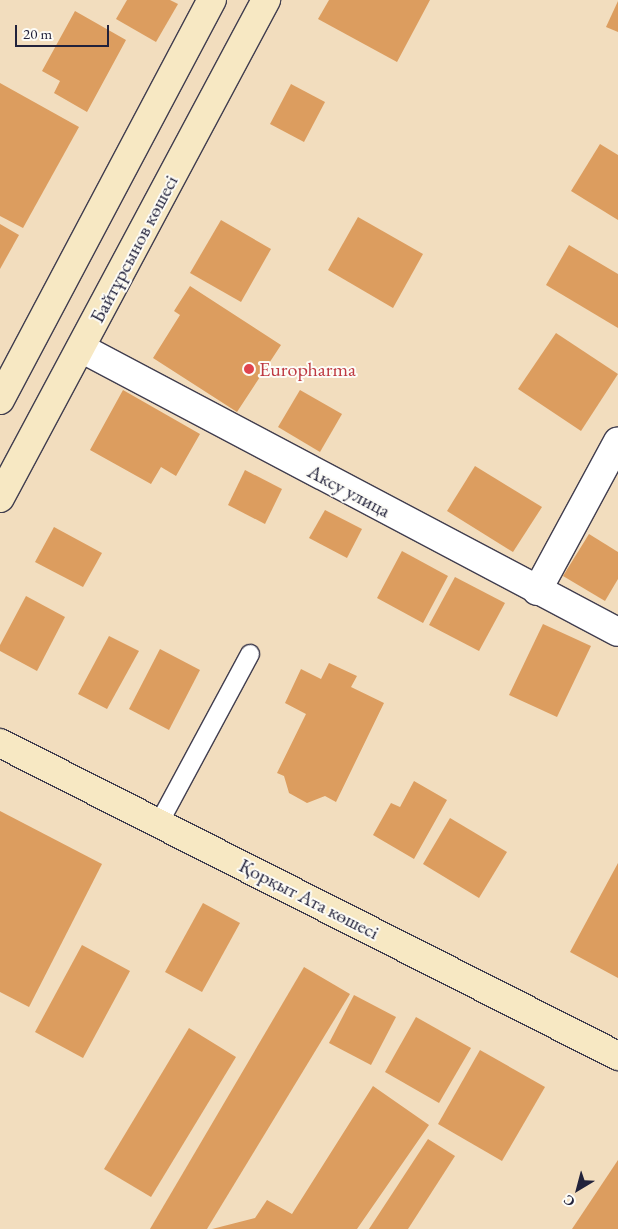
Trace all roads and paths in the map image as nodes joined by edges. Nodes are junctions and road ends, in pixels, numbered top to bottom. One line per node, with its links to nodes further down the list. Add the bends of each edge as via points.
1 (212, 0): 4 (main road)
2 (266, 0): 3 (main road, Байтұрсынов көшесі)
3 (81, 348): 6 (main road, Байтұрсынов көшесі); 7 (street, Аксу улица)
4 (0, 400)
5 (618, 441): 7 (street)
6 (0, 498)
7 (537, 591): 8 (street, Аксу улица)
8 (618, 632)
9 (250, 654): 11 (lane)
10 (0, 743): 11 (main road, Қорқыт Ата көшесі)
11 (159, 823): 12 (main road, Қорқыт Ата көшесі)
12 (618, 1056)

